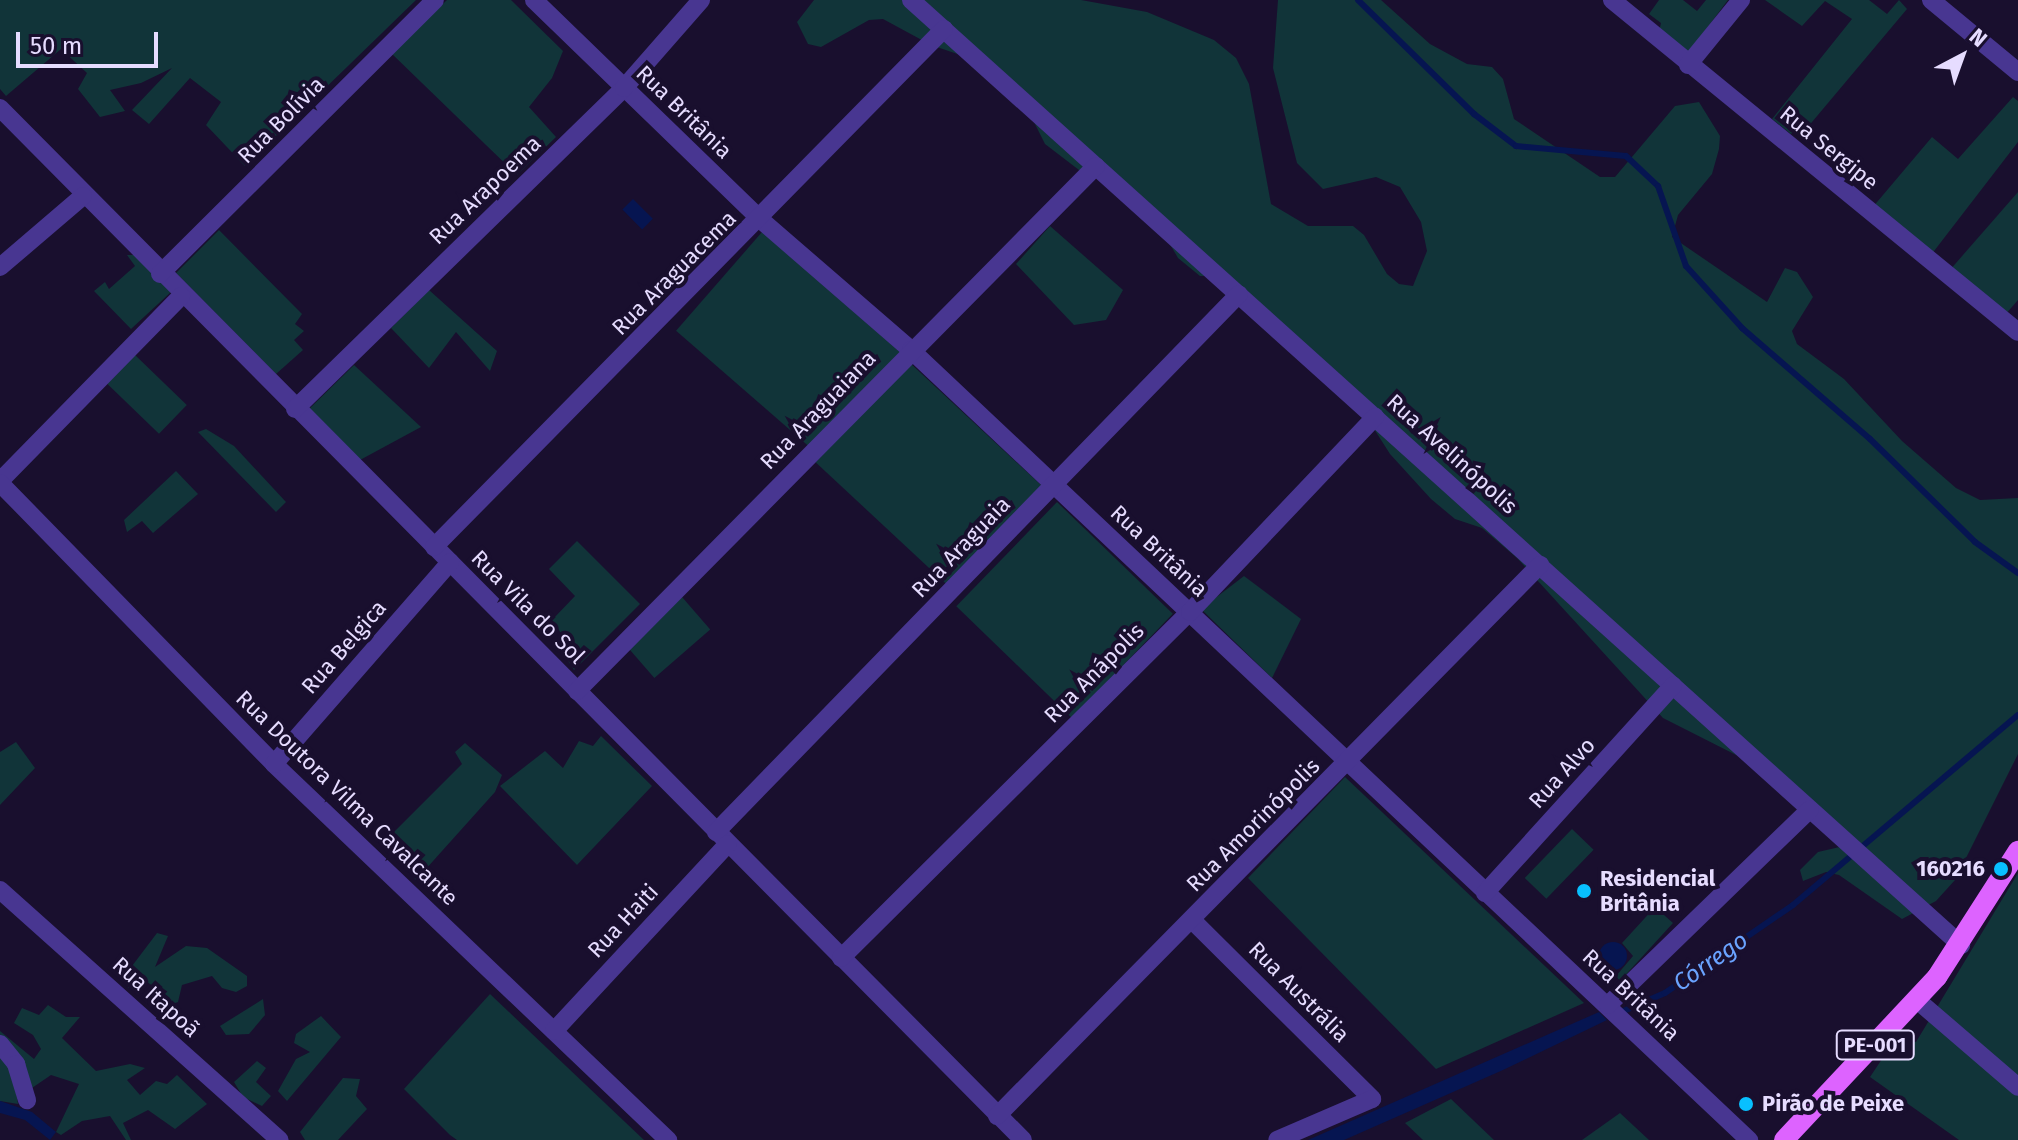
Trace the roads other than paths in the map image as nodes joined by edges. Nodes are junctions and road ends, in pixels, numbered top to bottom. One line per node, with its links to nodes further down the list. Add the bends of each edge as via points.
1 (435, 0): 17 (street, Rua Bolívia)
2 (534, 0): 11 (street, Rua Britânia)
3 (701, 0): 11 (street, Rua Arapoema)
4 (911, 0): 8 (street, Rua Avelinópolis)
5 (1612, 0): 9 (street, Rua Sergipe)
6 (1741, 0): 9 (street)
7 (1931, 0): 10 (street)
8 (944, 29): 13 (street, Rua Avelinópolis); 15 (street, Rua Araguacema)
9 (1688, 65): 20 (street, Rua Sergipe)
10 (2018, 72)
11 (624, 88): 15 (street, Rua Britânia); 22 (street, Rua Arapoema)
12 (2, 114): 14 (street, Rua Vila do Sol)
13 (1096, 166): 18 (street, Rua Avelinópolis); 21 (street, Rua Araguaiana)
14 (83, 196): 16 (street); 17 (street, Rua Vila do Sol)
15 (761, 220): 21 (street, Rua Britânia); 26 (street, Rua Araguacema)
16 (0, 267)
17 (160, 274): 19 (street, Rua Vila do Sol)
18 (1239, 294): 23 (street, Rua Avelinópolis); 25 (street, Rua Araguaia)
19 (181, 296): 22 (street, Rua Vila do Sol); 24 (street)
20 (2018, 332)
21 (911, 350): 25 (street, Rua Britânia); 31 (street, Rua Araguaiana)
22 (295, 409): 26 (street, Rua Vila do Sol)
23 (1375, 417): 28 (street, Rua Avelinópolis); 29 (street, Rua Anápolis)
24 (0, 482): 32 (street, Rua Doutora Vilma Cavalcante)
25 (1054, 487): 29 (street, Rua Britânia); 35 (street, Rua Araguaia)
26 (434, 547): 27 (street, Rua Vila do Sol)
27 (450, 562): 31 (street, Rua Vila do Sol); 32 (street, Rua Belgica)
28 (1540, 565): 30 (street, Rua Avelinópolis); 33 (street, Rua Amorinópolis)
29 (1190, 612): 33 (street, Rua Britânia); 41 (street, Rua Anápolis)
30 (1673, 686): 34 (street, Rua Avelinópolis); 38 (street, Rua Alvo)
31 (577, 691): 35 (street, Rua Vila do Sol)
32 (274, 764): 44 (street, Rua Doutora Vilma Cavalcante)
33 (1347, 764): 38 (street, Rua Britânia); 39 (street, Rua Amorinópolis)
34 (1810, 809): 40 (street, Rua Avelinópolis); 43 (street)
35 (722, 838): 41 (street, Rua Vila do Sol); 44 (street, Rua Haiti)
36 (2018, 851): 40 (main road, PE-001)
37 (0, 890): 50 (street, Rua Itapoã)
38 (1485, 893): 43 (street, Rua Britânia)
39 (1192, 920): 48 (street, Rua Amorinópolis); 49 (street, Rua Austrália, via 1372,1099)
40 (1961, 945): 42 (main road, PE-001)
41 (841, 958): 48 (street, Rua Vila do Sol)
42 (1917, 1000): 46 (street); 55 (main road, PE-001)
43 (1609, 1006): 54 (street, Rua Britânia)
44 (554, 1031): 51 (street, Rua Doutora Vilma Cavalcante)
45 (0, 1044): 47 (street, via 16,1064)
46 (2018, 1087)
47 (27, 1100)
48 (997, 1116): 52 (street, Rua Vila do Sol)
49 (1322, 1131): 53 (street)
50 (280, 1140)
51 (668, 1140)
52 (1022, 1140)
53 (1277, 1140)
54 (1749, 1140)
55 (1784, 1140)

